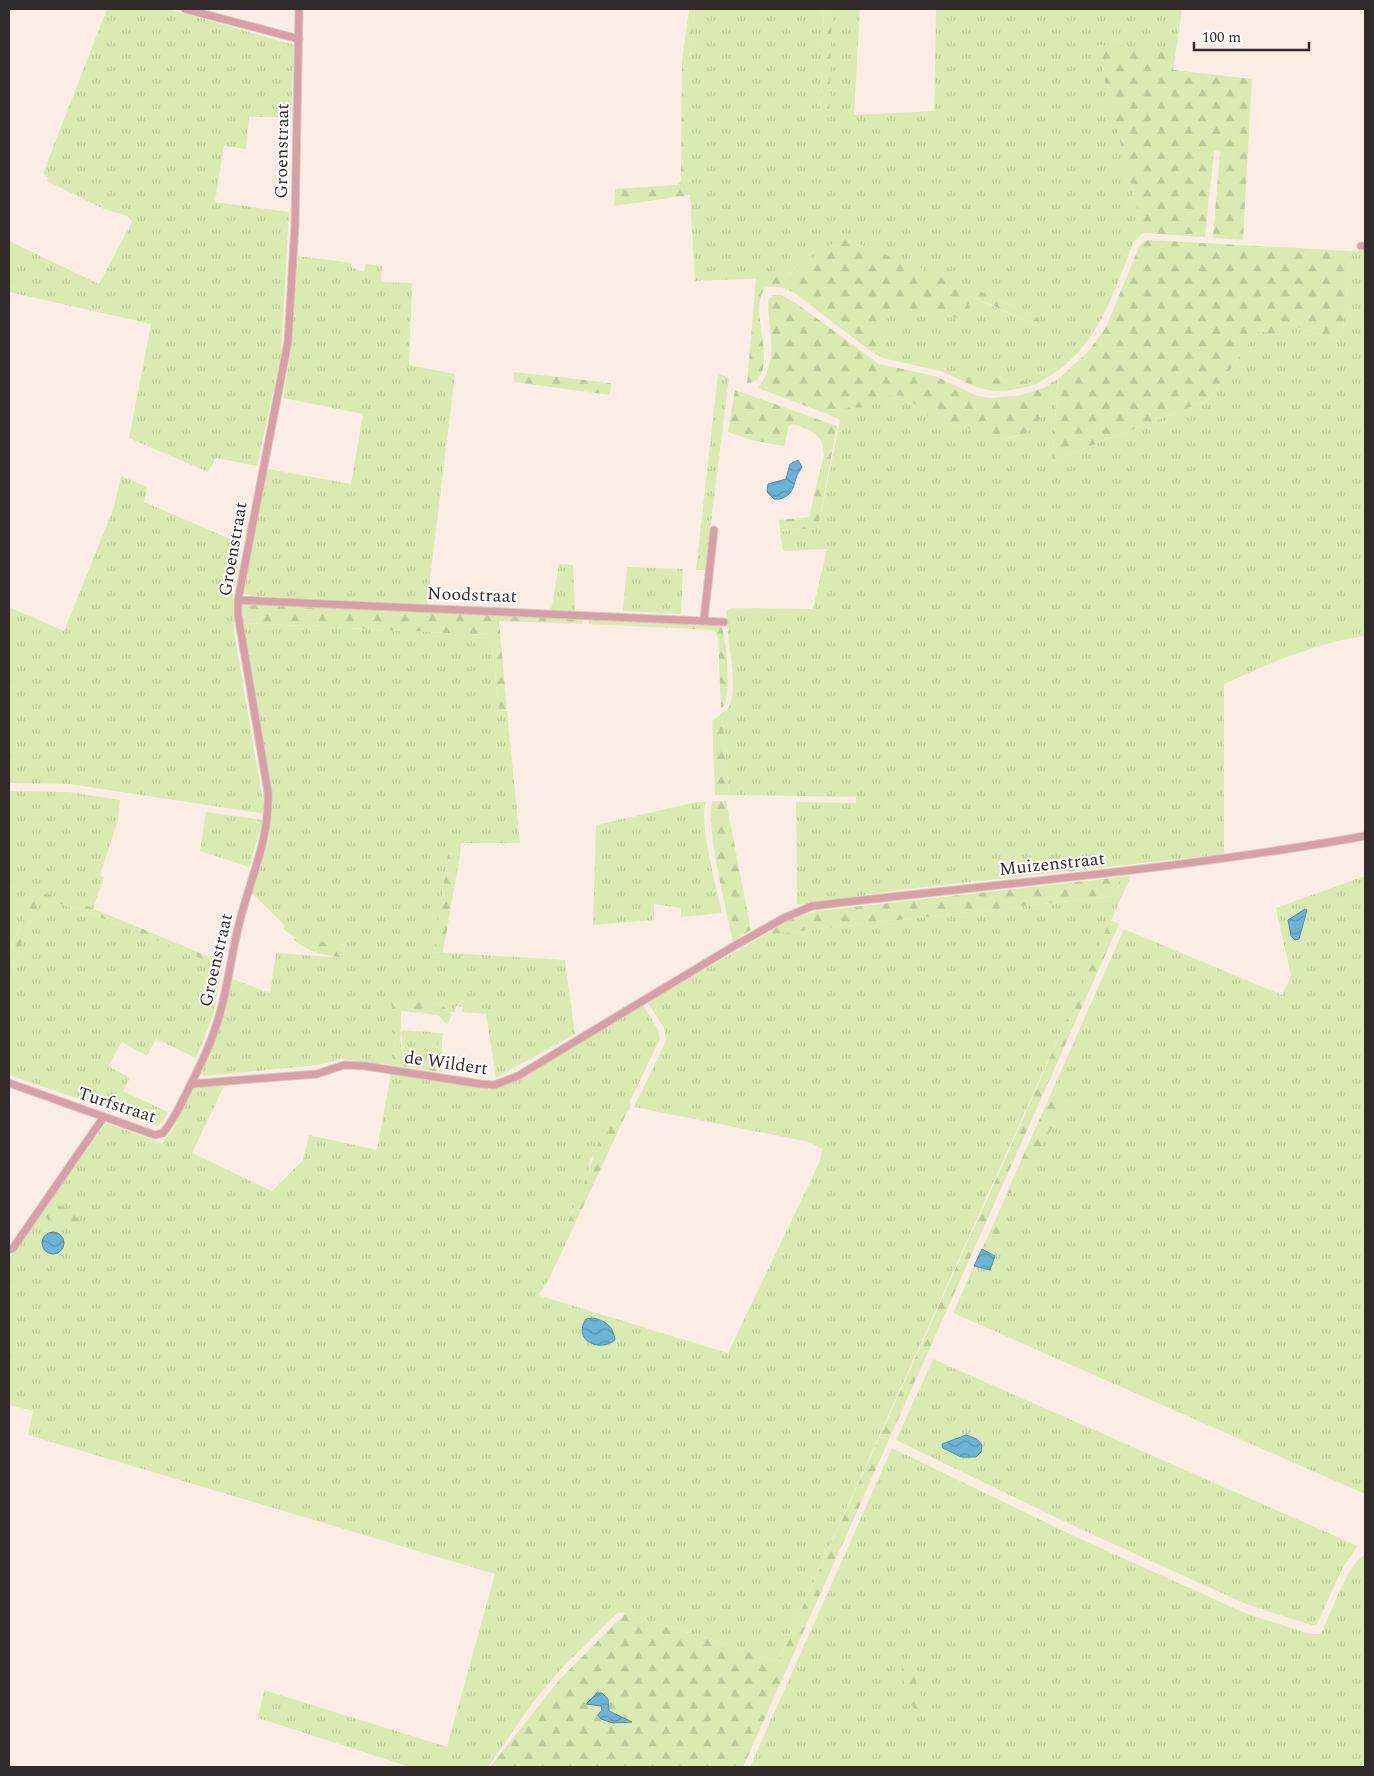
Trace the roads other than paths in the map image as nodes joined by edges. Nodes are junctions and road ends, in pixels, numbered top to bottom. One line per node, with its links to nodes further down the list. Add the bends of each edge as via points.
1 (185, 9): 3 (street)
2 (299, 9): 3 (street, Groenstraat)
3 (299, 40): 5 (street, Groenstraat, via 295,225 288,342)
4 (714, 530): 6 (street)
5 (238, 600): 6 (street, Noodstraat); 11 (street, Groenstraat, via 269,812 254,879 239,922 215,1031)
6 (704, 619): 7 (street, Noodstraat)
7 (724, 622)
8 (1365, 836): 9 (street, Muizenstraat, via 1160,867 812,906)
9 (749, 938): 11 (street, de Wildert, via 518,1076 494,1085 344,1065 317,1074)
10 (9, 1083): 12 (street, Turfstraat)
11 (191, 1084): 12 (street, Turfstraat, via 163,1133 155,1135)
12 (103, 1118): 13 (street)
13 (9, 1250)

